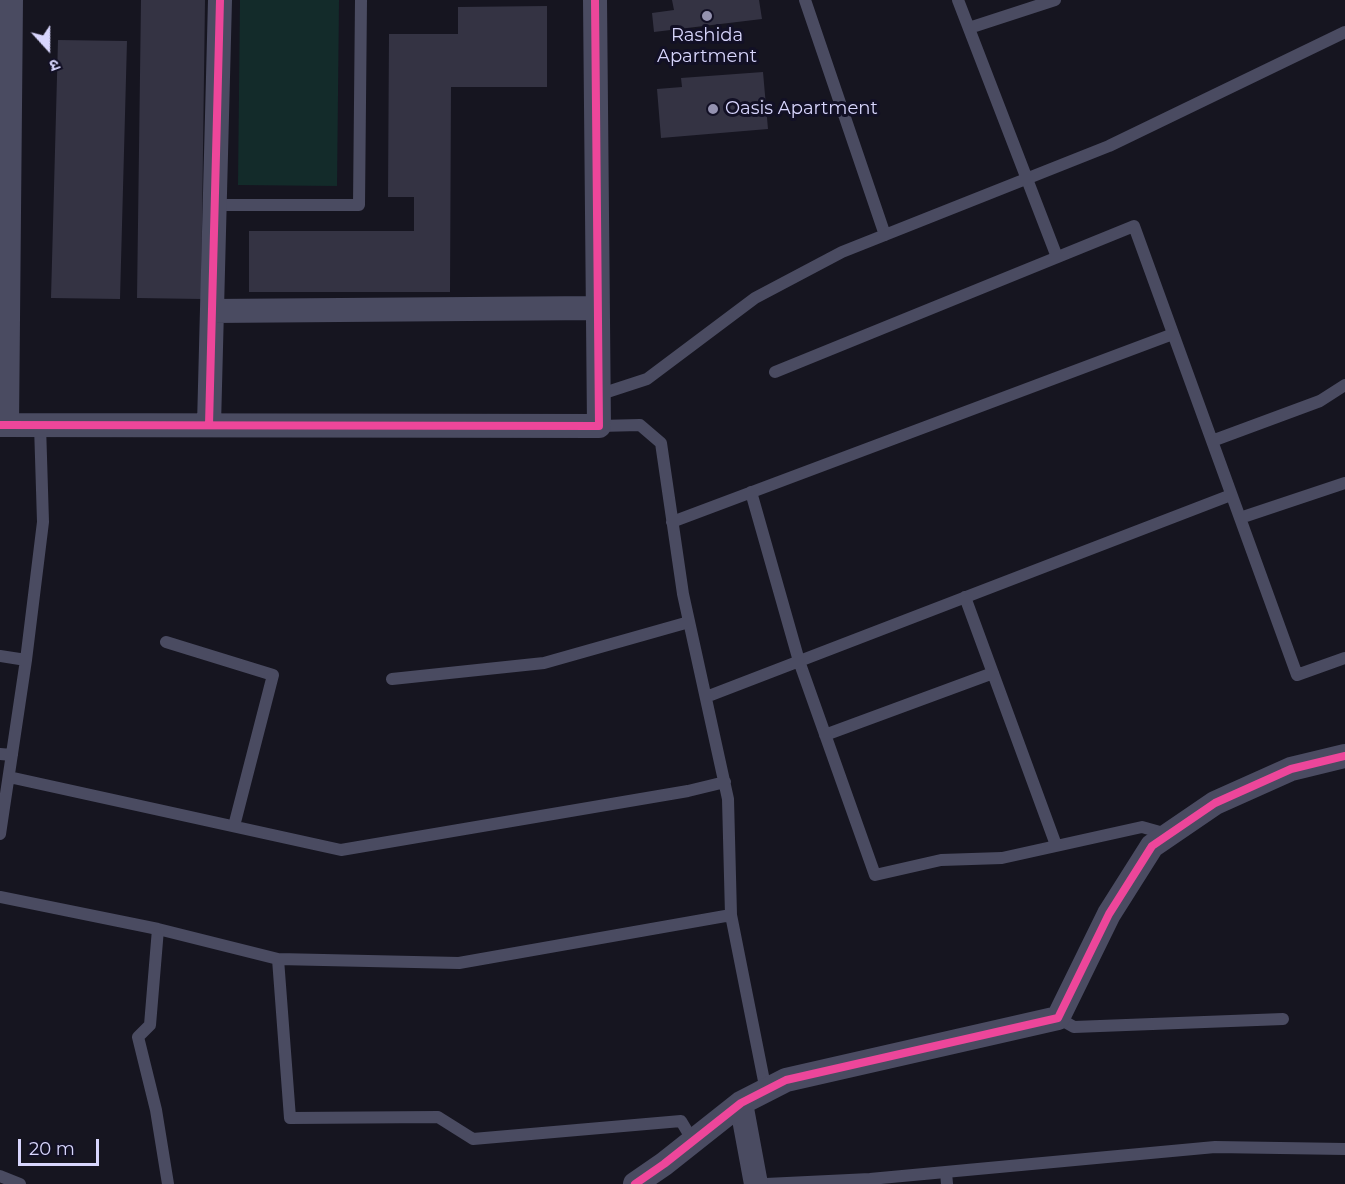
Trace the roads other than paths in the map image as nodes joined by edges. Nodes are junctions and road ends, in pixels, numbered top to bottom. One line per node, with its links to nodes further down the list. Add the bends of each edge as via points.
1 (11, 0): 10 (street)
2 (220, 0): 12 (street)
3 (360, 0): 12 (lane, via 359,205)
4 (595, 0): 15 (street)
5 (805, 0): 13 (lane)
6 (958, 0): 8 (lane)
7 (1055, 0): 8 (lane)
8 (969, 28): 11 (lane)
9 (1345, 32): 11 (lane, via 1109,146)
10 (5, 167): 22 (street)
11 (1027, 179): 13 (lane); 14 (lane)
12 (215, 205): 16 (street)
13 (885, 235): 20 (lane, via 842,252 755,298 647,379)
14 (1057, 257): 17 (lane, via 1134,226); 18 (lane)
15 (597, 308): 16 (street); 20 (street)
16 (212, 311): 23 (street)
17 (1173, 334): 25 (lane); 27 (lane)
18 (775, 372)
19 (1345, 385): 25 (lane, via 1320,402)
20 (598, 395): 24 (street)
21 (40, 424): 22 (street); 23 (street); 36 (lane, via 43,522)
22 (4, 425)
23 (209, 425): 24 (street)
24 (598, 426): 30 (lane, via 640,425 661,442)
25 (1212, 441): 28 (lane)
26 (1345, 483): 29 (lane)
27 (751, 492): 30 (lane); 37 (lane)
28 (1232, 495): 29 (lane); 31 (lane)
29 (1240, 518): 35 (lane, via 1297,675)
30 (672, 522): 32 (lane)
31 (965, 597): 37 (lane); 38 (lane)
32 (689, 622): 39 (lane, via 544,663); 40 (lane)
33 (166, 642): 46 (lane, via 273,675)
34 (0, 656): 36 (lane)
35 (1345, 658)
36 (26, 660): 42 (lane)
37 (799, 661): 40 (lane); 41 (lane)
38 (993, 673): 41 (lane); 49 (lane)
39 (392, 679)
40 (705, 697): 45 (lane)
41 (825, 735): 49 (lane, via 875,875 941,860 1002,858)
42 (6, 755): 44 (lane)
43 (1345, 756): 48 (street, via 1291,769 1215,803)
44 (9, 777): 46 (lane); 47 (lane)
45 (725, 783): 46 (lane, via 341,850); 51 (lane)
46 (234, 826)
47 (0, 834)
48 (1168, 834): 49 (lane, via 1142,827); 54 (street, via 1152,846 1109,914)
49 (1056, 846)
50 (0, 897): 52 (lane)
51 (731, 915): 53 (lane, via 459,963); 56 (lane)
52 (158, 929): 53 (lane); 63 (lane, via 150,1025 138,1037 156,1110)
53 (278, 959): 58 (lane, via 290,1118 438,1117 473,1139 681,1121)
54 (1058, 1018): 55 (lane, via 1074,1027); 56 (street, via 786,1080)
55 (1283, 1019)
56 (765, 1091): 57 (street)
57 (741, 1103): 58 (street); 65 (street)
58 (693, 1141): 64 (street)
59 (1345, 1149): 61 (lane, via 1215,1147)
60 (0, 1176): 62 (lane)
61 (947, 1178): 66 (lane)
62 (20, 1184)
63 (168, 1184)
64 (635, 1184)
65 (756, 1184)
66 (766, 1184)

